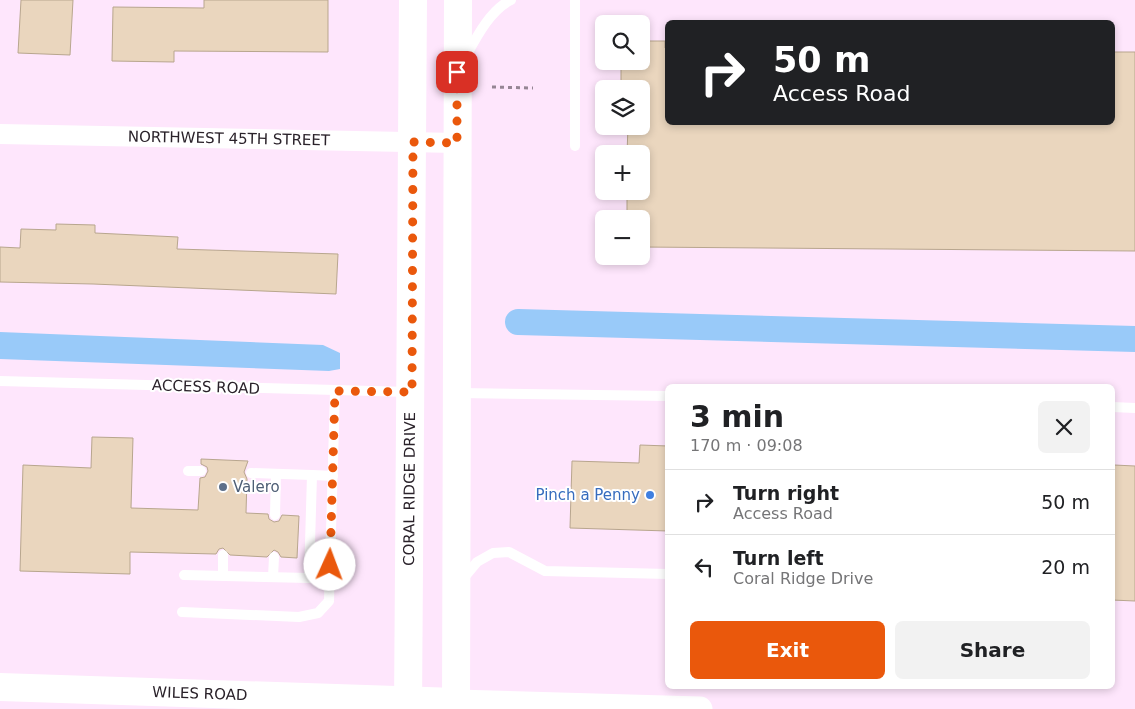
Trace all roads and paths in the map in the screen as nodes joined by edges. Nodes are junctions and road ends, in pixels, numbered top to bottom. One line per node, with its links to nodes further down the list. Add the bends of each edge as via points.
1 (413, 0): 9 (main road, CORAL RIDGE DRIVE)
2 (458, 0): 5 (main road)
3 (511, 0): 5 (lane, via 504,3 480,31)
4 (575, 0): 11 (lane)
5 (457, 72): 10 (main road)
6 (492, 87): 7 (path)
7 (533, 88)
8 (0, 134): 9 (street, NORTHWEST 45TH STREET)
9 (413, 142): 10 (street, NORTHWEST 45TH STREET); 14 (main road, CORAL RIDGE DRIVE)
10 (457, 143): 15 (main road)
11 (575, 146)
12 (0, 381): 13 (lane, ACCESS ROAD)
13 (335, 391): 14 (lane, ACCESS ROAD); 24 (lane)
14 (412, 392): 35 (main road, CORAL RIDGE DRIVE)
15 (458, 393): 16 (lane); 32 (main road)
16 (665, 396)
17 (1115, 407): 18 (lane)
18 (1135, 408)
19 (188, 471): 20 (lane)
20 (201, 471)
21 (251, 473): 22 (lane)
22 (276, 474): 23 (lane); 25 (lane)
23 (312, 476): 24 (lane); 31 (lane, via 309,578)
24 (333, 476): 33 (lane, via 329,601 318,613 299,617)
25 (275, 516)
26 (224, 555): 30 (lane)
27 (274, 557): 31 (lane)
28 (184, 574): 30 (lane)
29 (665, 574): 32 (lane, via 545,571 509,552 493,552 477,562)
30 (223, 576): 31 (lane)
31 (273, 577)
32 (456, 587): 36 (main road)
33 (182, 612)
34 (0, 687): 35 (main road, WILES ROAD)
35 (408, 704): 36 (main road, WILES ROAD)
36 (456, 705): 37 (street, WILES ROAD)
37 (700, 709)

